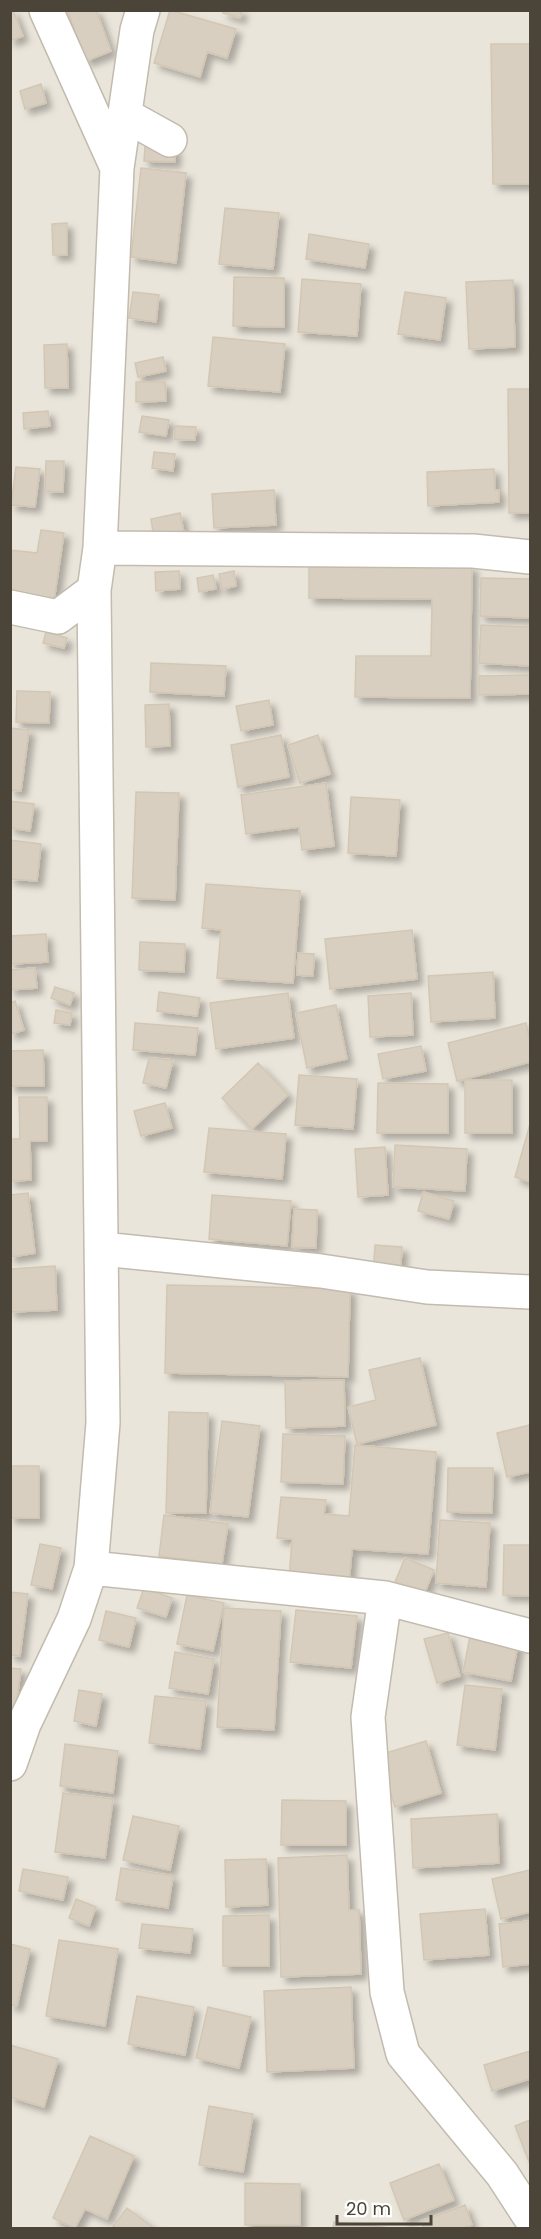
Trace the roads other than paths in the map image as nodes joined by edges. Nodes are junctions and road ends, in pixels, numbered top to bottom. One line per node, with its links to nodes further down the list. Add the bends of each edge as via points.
1 (46, 10): 5 (street)
2 (143, 10): 3 (street)
3 (125, 115): 4 (street); 5 (street)
4 (170, 140)
5 (117, 168): 6 (street)
6 (100, 548): 7 (street, via 472,551); 8 (street)
7 (531, 557)
8 (94, 590): 9 (street, via 58,617); 10 (street)
9 (10, 607)
10 (102, 1249): 11 (street, via 321,1271 427,1287); 12 (street, via 103,1423)
11 (531, 1292)
12 (91, 1568): 13 (street); 15 (street, via 74,1619)
13 (385, 1598): 14 (street); 17 (street, via 368,1717 387,1992 403,2054 502,2174)
14 (531, 1636)
15 (17, 1726): 16 (street)
16 (10, 1764)
17 (531, 2217)

